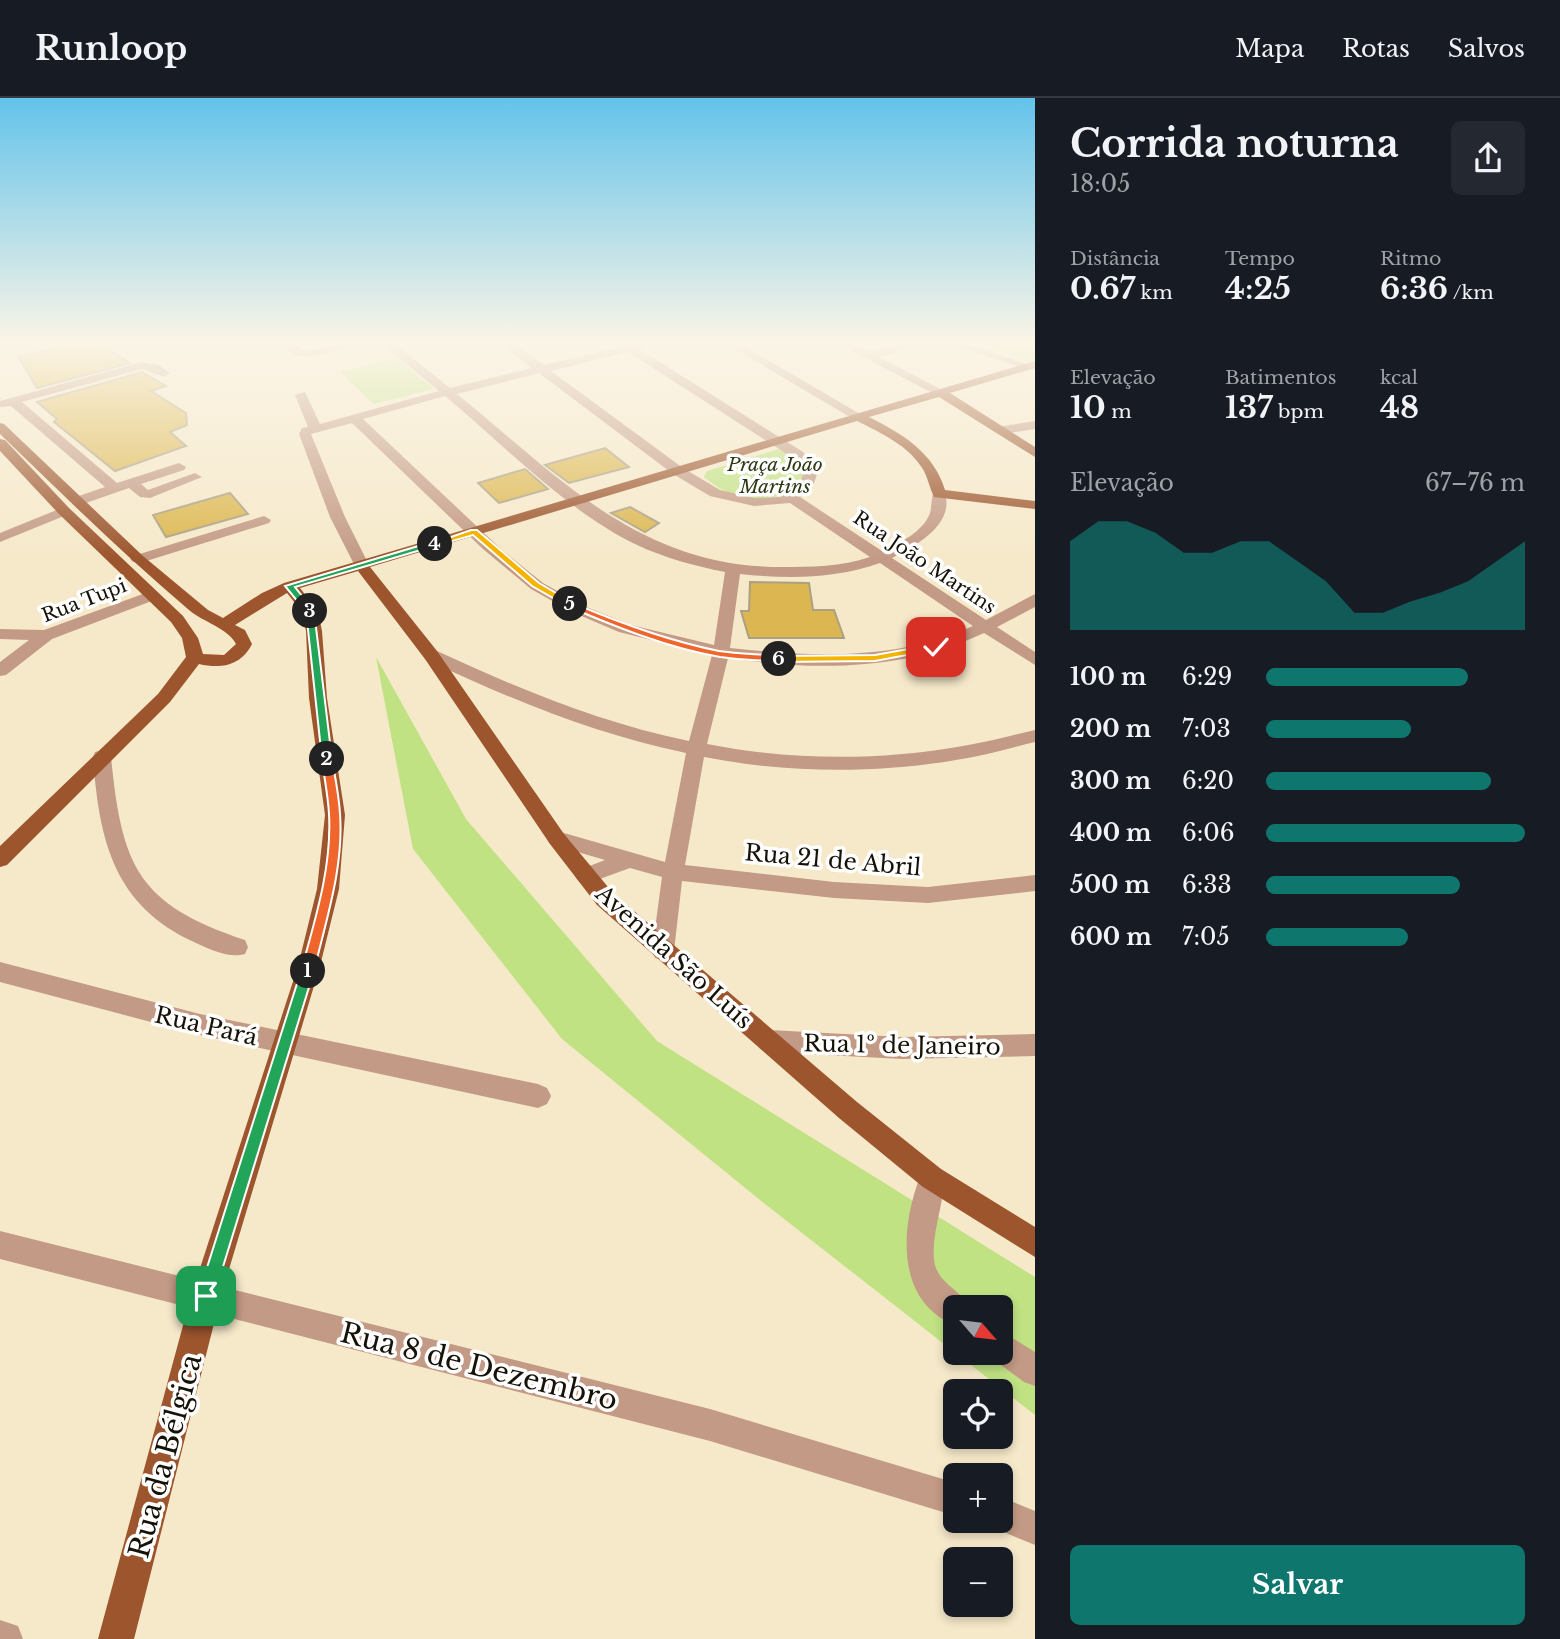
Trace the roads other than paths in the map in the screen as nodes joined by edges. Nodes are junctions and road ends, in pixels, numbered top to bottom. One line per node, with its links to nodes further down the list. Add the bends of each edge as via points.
1 (22, 415): 23 (street)
2 (310, 415): 13 (street)
3 (365, 415): 11 (street)
4 (476, 415): 26 (street)
5 (603, 415): 20 (street)
6 (733, 415): 17 (street)
7 (855, 415): 10 (street)
8 (866, 415): 10 (main road)
9 (978, 415): 15 (main road)
10 (859, 417): 17 (main road); 24 (main road, via 901,439 921,456)
11 (354, 418): 13 (street); 31 (street)
12 (1035, 425): 15 (street)
13 (315, 426): 35 (street, via 305,434 342,531)
14 (0, 427): 27 (main road)
15 (1003, 430): 18 (main road)
16 (0, 443): 29 (main road)
17 (776, 443): 20 (main road); 25 (street, via 798,455 811,471 805,489)
18 (1035, 453)
19 (175, 462): 22 (street)
20 (678, 471): 25 (street, via 736,500); 26 (main road)
21 (195, 477): 22 (street, via 150,494)
22 (131, 483): 23 (street)
23 (115, 489): 27 (street)
24 (939, 494): 28 (main road); 33 (street, via 941,509 933,523)
25 (792, 498): 33 (street, Rua João Martins)
26 (577, 499): 31 (main road); 36 (street, via 606,521 660,550)
27 (78, 501): 34 (main road)
28 (1035, 505)
29 (64, 511): 32 (street); 38 (main road)
30 (264, 520): 34 (street)
31 (474, 532): 35 (main road); 44 (street, via 519,572 564,602 617,625)
32 (1, 535)
33 (882, 558): 36 (street, via 811,572); 41 (street, Rua João Martins)
34 (138, 559): 40 (main road, via 202,614)
35 (361, 565): 37 (main road); 45 (main road, Avenida São Luís)
36 (733, 570): 44 (street)
37 (290, 586): 40 (main road); 66 (main road, Rua da Bélgica, via 310,611 335,815 328,889)
38 (151, 596): 43 (street, Rua Tupi); 46 (main road, via 184,629)
39 (1035, 598): 41 (street)
40 (223, 626): 48 (main road, via 239,634 244,644 236,656)
41 (984, 627): 44 (street, via 936,647 875,658 791,660); 47 (street, Rua João Martins)
42 (0, 634): 43 (street)
43 (46, 635): 49 (street, Rua Tupi)
44 (720, 654): 54 (street)
45 (431, 655): 50 (street); 51 (main road, Avenida São Luís)
46 (195, 657): 48 (main road); 52 (main road)
47 (1035, 660)
48 (219, 662): 52 (main road)
49 (0, 671)
50 (483, 680): 51 (street); 54 (street, via 593,723)
51 (453, 686): 56 (main road, Avenida São Luís)
52 (164, 698): 55 (main road)
53 (1035, 736): 54 (street, via 890,764 796,763)
54 (696, 751): 59 (street)
55 (102, 757): 57 (main road); 62 (street, via 109,825 116,853 132,884 164,915 208,940)
56 (557, 839): 58 (street, Rua 21 de Abril); 60 (main road, Avenida São Luís)
57 (0, 859)
58 (629, 859): 59 (street, Rua 21 de Abril); 60 (street)
59 (673, 872): 61 (street, Rua 21 de Abril, via 928,895); 63 (street)
60 (586, 877): 63 (main road, Avenida São Luís)
61 (1035, 883)
62 (237, 947)
63 (663, 951): 65 (main road, Avenida São Luís)
64 (0, 972): 66 (street, Rua Pará, via 86,998)
65 (769, 1041): 67 (street, Rua 1º de Janeiro, via 951,1050); 69 (main road, Avenida São Luís)
66 (285, 1044): 68 (street, Rua Pará); 72 (main road, Rua da Bélgica)
67 (1035, 1045)
68 (538, 1096)
69 (932, 1178): 70 (main road, Avenida São Luís); 73 (street, via 917,1259)
70 (1035, 1243)
71 (0, 1245): 72 (street, Rua 8 de Dezembro)
72 (206, 1296): 76 (street, Rua 8 de Dezembro, via 710,1424); 79 (main road, Rua da Bélgica)
73 (943, 1303)
74 (1013, 1355): 75 (street)
75 (1035, 1371)
76 (943, 1496)
77 (1013, 1519): 78 (street)
78 (1035, 1528)
79 (116, 1639)

